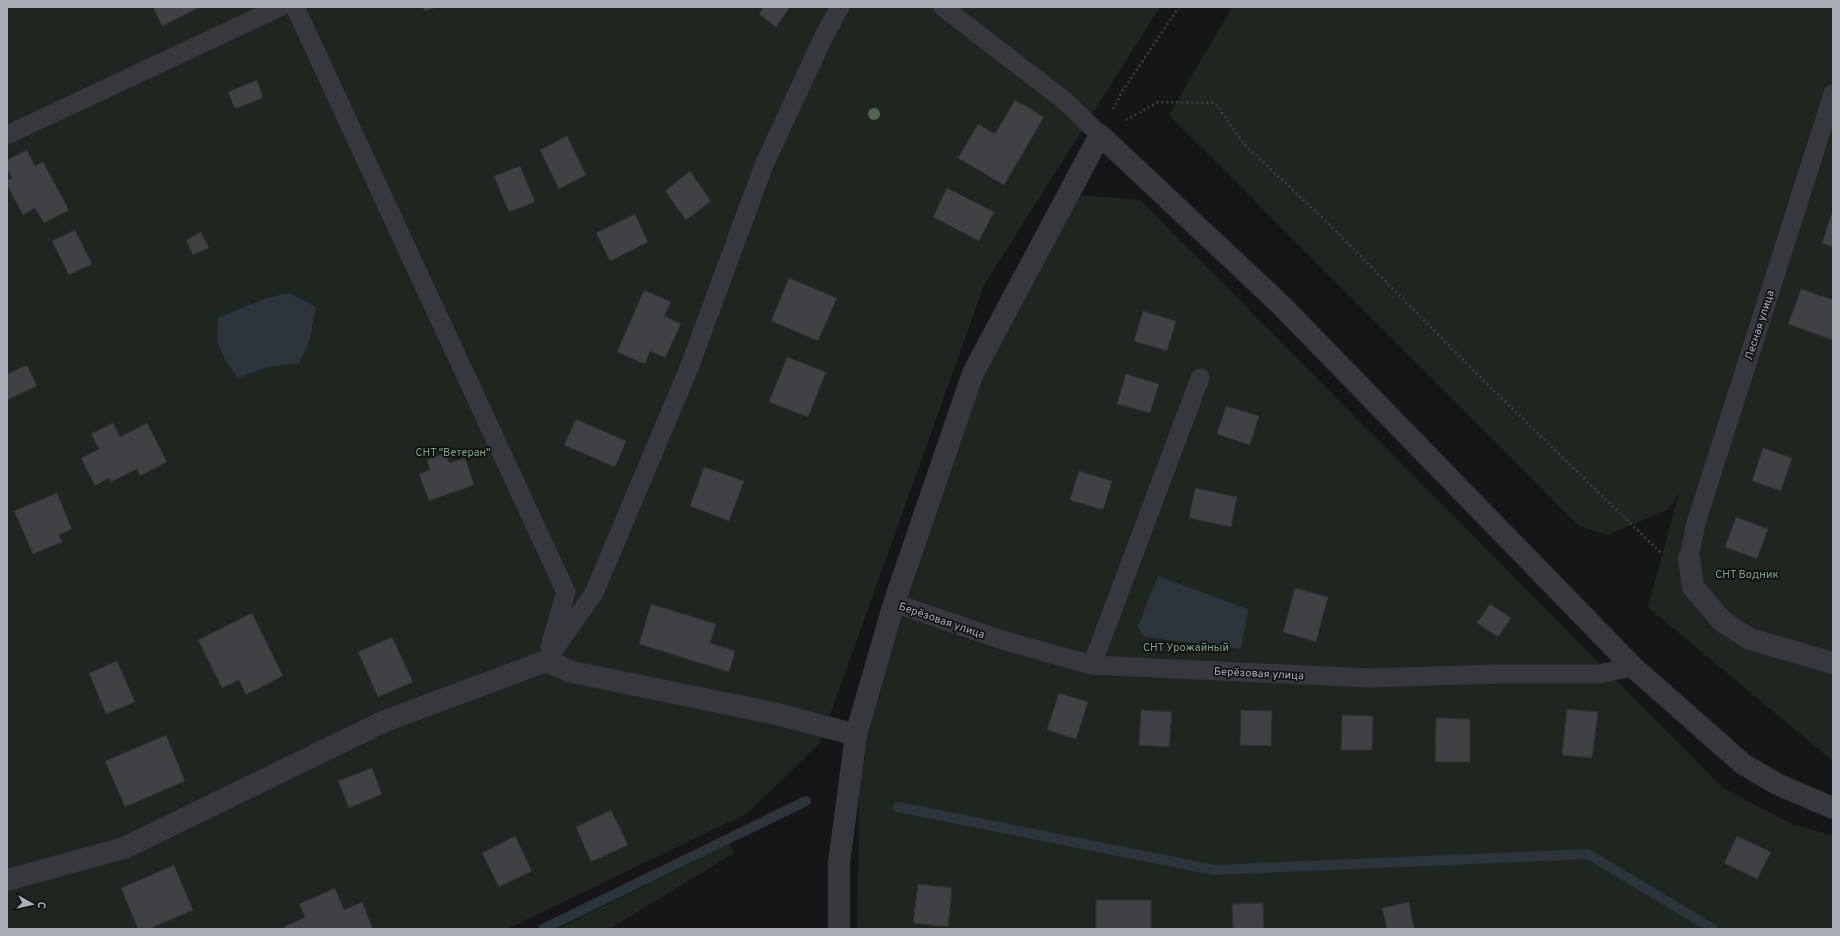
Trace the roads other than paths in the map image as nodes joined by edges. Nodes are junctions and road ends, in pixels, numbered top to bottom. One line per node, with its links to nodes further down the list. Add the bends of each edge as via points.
1 (280, 7): 6 (lane)
2 (295, 7): 11 (lane, via 566,592)
3 (840, 7): 11 (lane, via 764,164 689,368 594,593)
4 (943, 7): 7 (lane, via 1065,101)
5 (1833, 94): 9 (lane, Лесная улица, via 1696,523)
6 (7, 135)
7 (1100, 135): 10 (street, via 973,373); 14 (street, via 1281,305)
8 (1200, 378): 13 (lane)
9 (1690, 558): 12 (street, via 1693,587 1723,622 1750,639)
10 (894, 603): 13 (lane, Берёзовая улица, via 1002,640); 15 (street)
11 (546, 661): 15 (street, via 572,672 777,714); 17 (street, via 385,721 124,848)
12 (1833, 663)
13 (1092, 665): 14 (lane, Берёзовая улица, via 1369,678 1598,674)
14 (1633, 667): 16 (street, via 1743,764 1777,784)
15 (856, 735): 18 (street, via 839,863)
16 (1833, 808)
17 (7, 880)
18 (839, 929)

